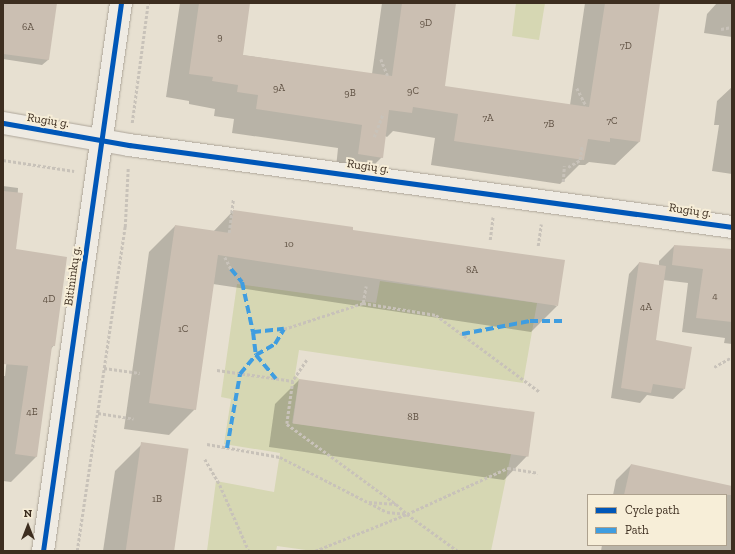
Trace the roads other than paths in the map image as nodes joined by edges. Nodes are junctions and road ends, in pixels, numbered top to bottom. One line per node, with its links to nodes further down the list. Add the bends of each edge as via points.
1 (121, 3): 3 (street, Bitininkų g.)
2 (3, 123): 3 (street, Rugių g.)
3 (102, 139): 4 (street, Rugių g., via 129,145); 5 (street, Bitininkų g.)
4 (732, 227)
5 (43, 551)

